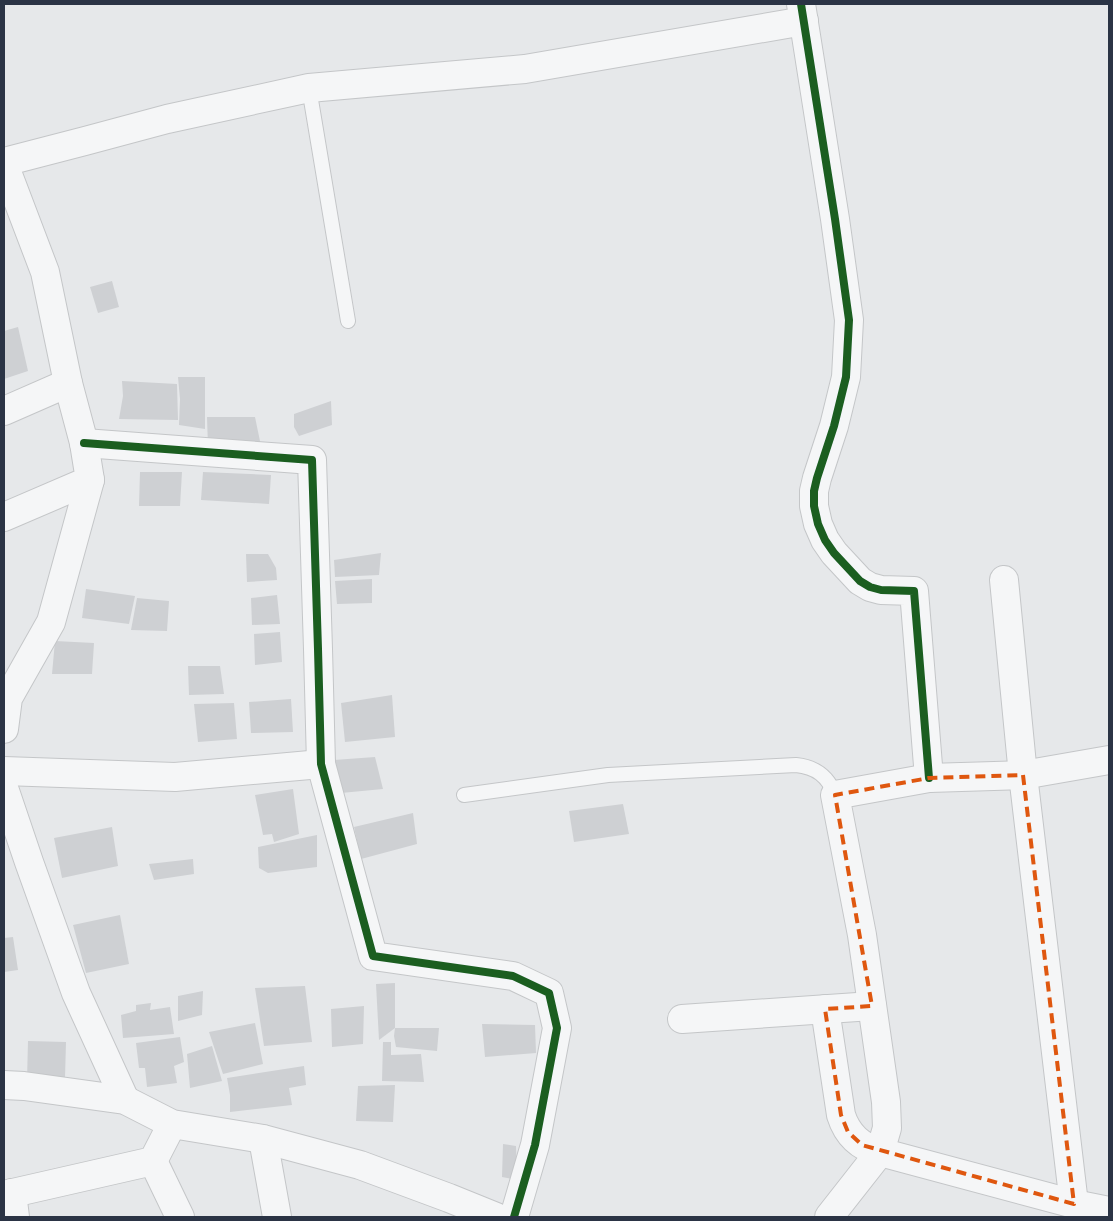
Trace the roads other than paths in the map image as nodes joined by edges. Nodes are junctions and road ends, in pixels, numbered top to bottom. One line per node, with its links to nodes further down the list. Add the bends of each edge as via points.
1 (802, 12): 2 (street, via 525,69); 17 (street, via 849,320 846,377 817,478 814,506 825,540 860,581 882,590 914,591)
2 (309, 88): 3 (street, via 166,119); 4 (lane)
3 (4, 163): 5 (street, via 45,272)
4 (348, 321)
5 (68, 383): 6 (street); 7 (street)
6 (4, 411)
7 (84, 443): 8 (street); 14 (street, via 312,460)
8 (90, 480): 9 (street); 11 (street, via 50,622)
9 (4, 517)
10 (1004, 580): 16 (street)
11 (6, 697): 12 (street)
12 (4, 729)
13 (1109, 760): 16 (street)
14 (321, 764): 15 (street, via 175,777); 36 (street, via 373,956 512,976 549,993 557,1028 535,1145)
15 (4, 771)
16 (1023, 775): 17 (street); 31 (street)
17 (929, 778): 20 (street)
18 (4, 788): 25 (street, via 76,992)
19 (464, 795): 20 (lane, via 608,775 796,765 814,768 827,780)
20 (835, 795): 21 (street)
21 (872, 1006): 22 (street); 28 (street, via 886,1102 887,1128)
22 (825, 1009): 23 (street); 28 (street, via 844,1124 862,1145)
23 (682, 1019)
24 (4, 1085): 25 (street)
25 (125, 1100): 26 (street)
26 (172, 1124): 27 (street); 29 (street)
27 (263, 1139): 34 (street); 35 (street, via 360,1165)
28 (880, 1152): 31 (street); 37 (street)
29 (153, 1160): 30 (street); 33 (street)
30 (10, 1202)
31 (1074, 1204): 32 (street)
32 (1109, 1211): 38 (lane)
33 (180, 1217)
34 (277, 1217)
35 (496, 1217)
36 (514, 1217)
37 (829, 1217)
38 (1109, 1217)

